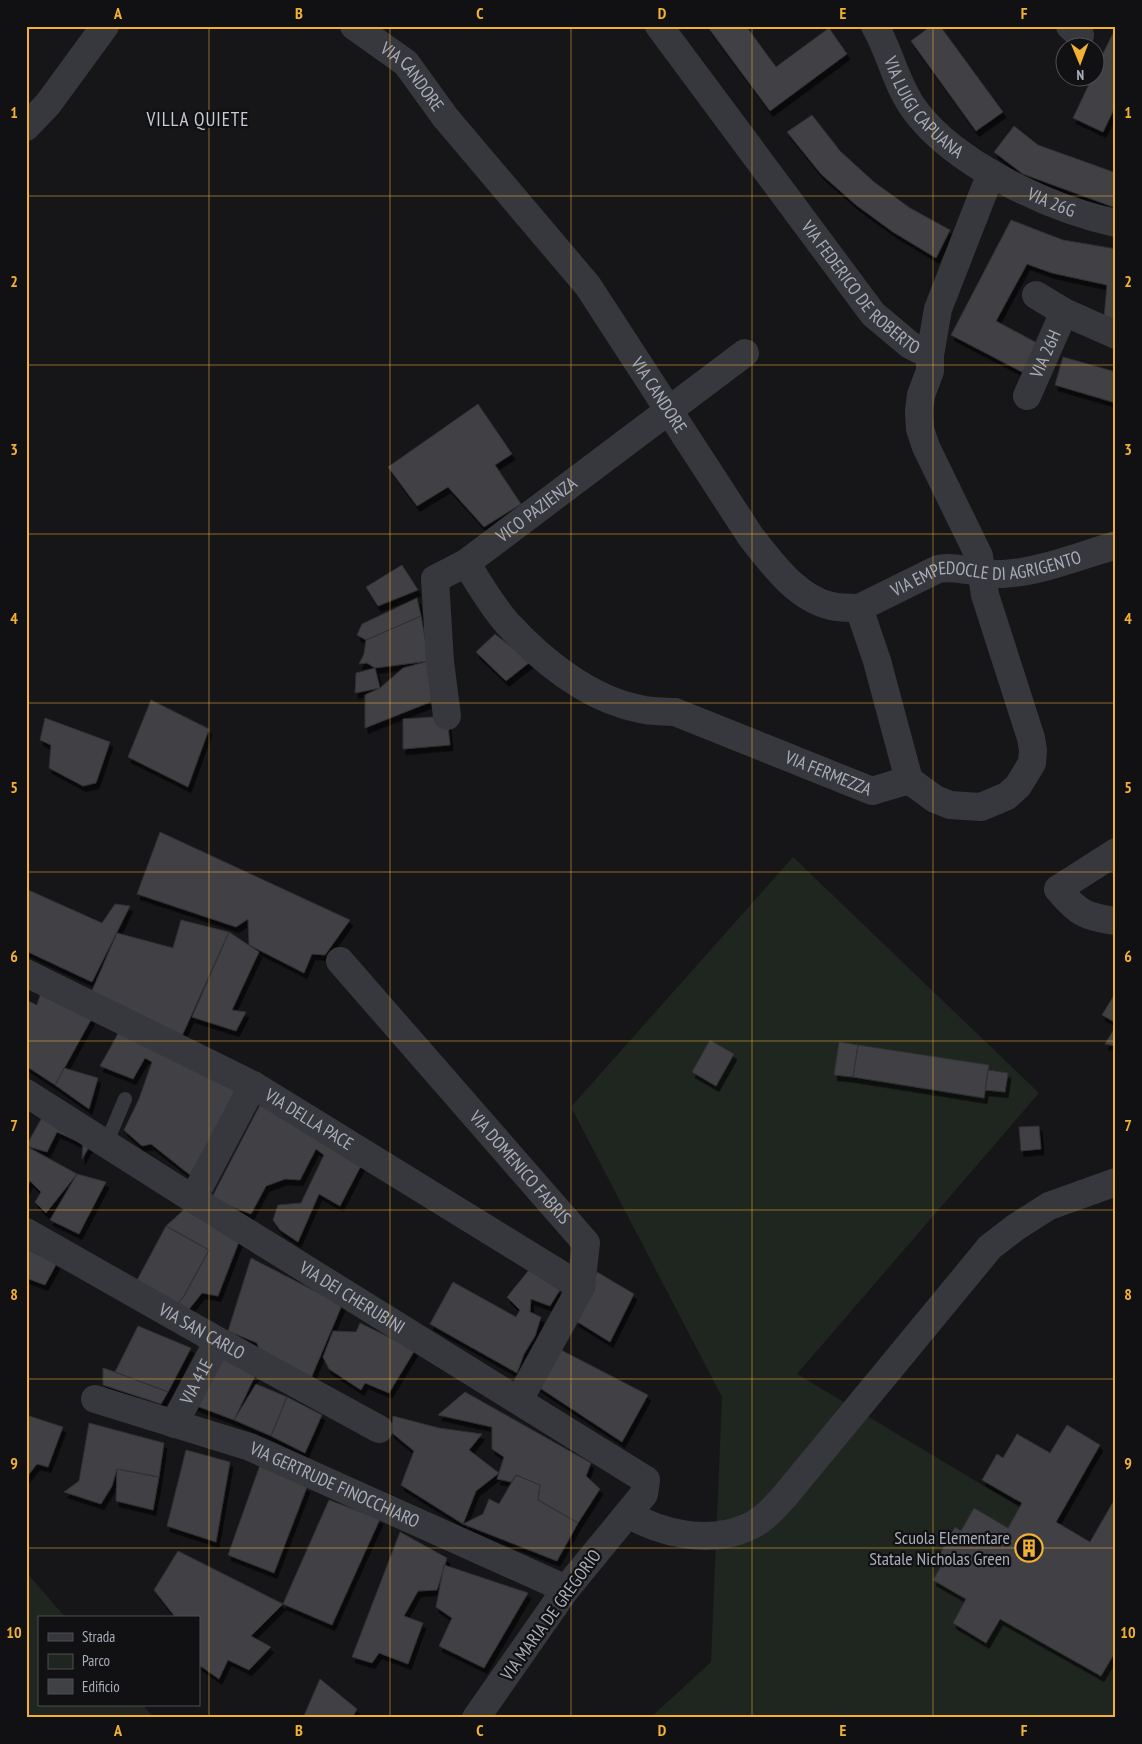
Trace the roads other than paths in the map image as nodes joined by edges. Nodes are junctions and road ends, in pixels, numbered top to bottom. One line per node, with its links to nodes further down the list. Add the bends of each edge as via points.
1 (105, 26): 5 (street, via 48,104)
2 (354, 26): 14 (street, VIA CANDORE, via 406,63 445,117 588,286)
3 (659, 26): 12 (street, VIA FEDERICO DE ROBERTO, via 873,314 910,345)
4 (875, 26): 6 (street, VIA LUIGI CAPUANA, via 912,107 927,125 960,153)
5 (26, 127)
6 (991, 173): 7 (street, VIA 26G, via 1061,208); 12 (street, via 938,309)
7 (1116, 223)
8 (1036, 296): 9 (street)
9 (1064, 312): 10 (street); 13 (street, VIA 26H)
10 (1116, 335)
11 (745, 353): 14 (street, VICO PAZIENZA)
12 (930, 355): 17 (street, VIA FEDERICO DE ROBERTO, via 930,371 921,395 920,429 979,556)
13 (1027, 396)
14 (668, 409): 16 (street, VICO PAZIENZA); 18 (street, VIA CANDORE, via 751,538 791,583 830,606)
15 (1116, 545): 17 (street, VIA EMPEDOCLE DI AGRIGENTO, via 1023,571)
16 (466, 563): 19 (street, VICO PAZIENZA, via 434,579); 20 (street, VIA FERMEZZA, via 513,629 555,667 592,691 642,710 674,712 872,791)
17 (981, 573): 18 (street, VIA EMPEDOCLE DI AGRIGENTO, via 950,566 938,569); 20 (street, via 985,595 1031,738 1032,763 1022,781 1007,796 981,807 950,805 935,799)
18 (859, 608): 20 (street)
19 (447, 716)
20 (909, 780)
21 (1116, 852): 22 (street, via 1058,889 1074,909 1085,916)
22 (1116, 921)
23 (340, 961): 32 (street, VIA DOMENICO FABRIS, via 586,1243)
24 (26, 973): 25 (street, VIA DELLA PACE)
25 (253, 1085): 30 (street); 32 (street, VIA DELLA PACE)
26 (26, 1093): 28 (street, VIA DEI CHERUBINI)
27 (125, 1099): 28 (lane)
28 (106, 1144): 30 (street, VIA DEI CHERUBINI)
29 (1116, 1182): 38 (street, via 1049,1206 990,1247 784,1497 758,1522 724,1534 705,1536 655,1527)
30 (193, 1199): 35 (street, VIA DEI CHERUBINI)
31 (26, 1232): 33 (street, VIA SAN CARLO)
32 (581, 1287): 35 (street, VIA DOMENICO FABRIS)
33 (218, 1341): 36 (street, VIA 41E); 37 (street, VIA SAN CARLO)
34 (95, 1399): 36 (street, VIA GERTRUDE FINOCCHIARO)
35 (519, 1400): 38 (street, VIA DEI CHERUBINI, via 646,1480 644,1494)
36 (174, 1424): 39 (street, VIA GERTRUDE FINOCCHIARO, via 250,1447)
37 (379, 1428)
38 (628, 1514): 39 (street, VIA MARIA DE GREGORIO)
39 (566, 1589): 40 (street, VIA MARIA DE GREGORIO)
40 (476, 1718)

